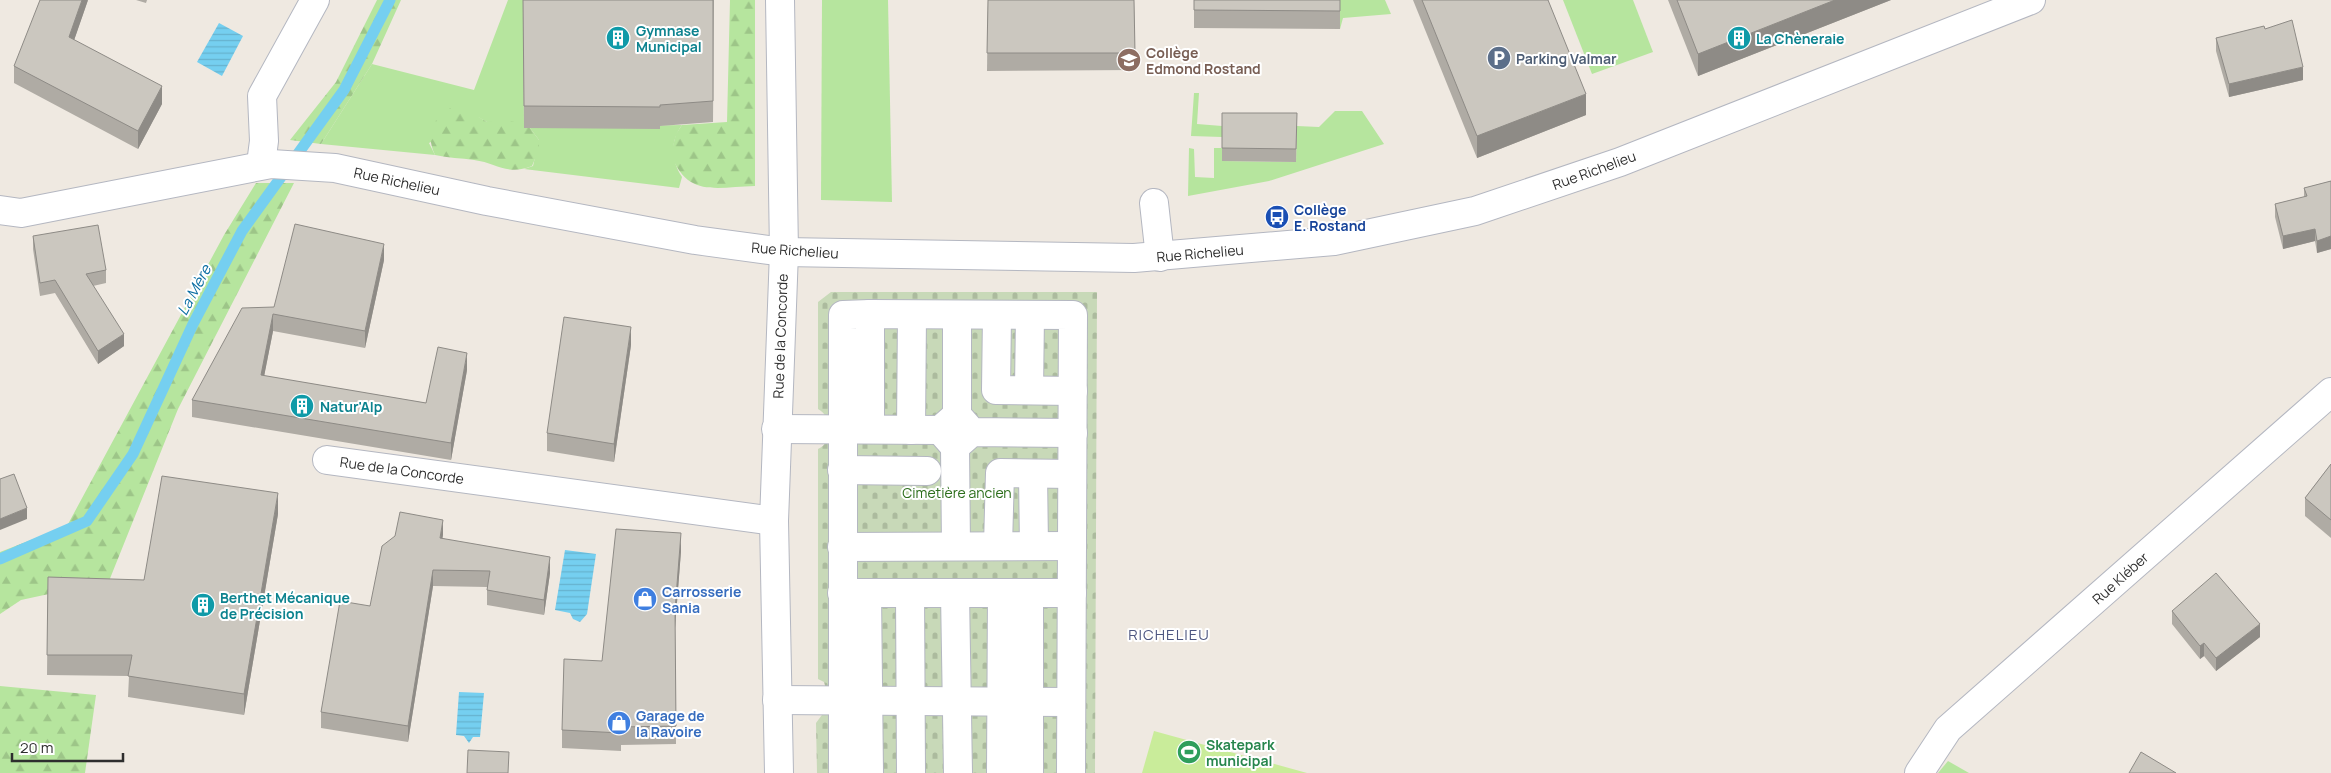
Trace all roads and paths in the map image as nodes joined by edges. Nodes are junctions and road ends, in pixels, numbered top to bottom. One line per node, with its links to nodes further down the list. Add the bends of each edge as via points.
1 (315, 0): 4 (street, via 262,96)
2 (780, 0): 7 (street, Rue de la Concorde)
3 (2030, 0): 8 (street, Rue Richelieu, via 1620,162 1475,211 1334,241)
4 (266, 164): 6 (street, via 21,213); 7 (street, Rue Richelieu, via 335,168 487,201 685,238)
5 (1154, 203): 8 (street)
6 (0, 210)
7 (784, 252): 8 (street, Rue Richelieu); 17 (street, Rue de la Concorde)
8 (1160, 257)
9 (870, 314): 10 (street); 18 (street, via 842,315); 19 (street)
10 (912, 315): 11 (street); 20 (street)
11 (958, 315): 12 (street); 21 (street)
12 (997, 315): 13 (street); 14 (street, via 996,390)
13 (1030, 315): 14 (street); 15 (street, via 1073,315)
14 (1029, 390): 15 (street)
15 (1073, 391): 22 (street)
16 (2331, 392): 56 (street, Rue Kléber, via 1948,729)
17 (776, 429): 18 (street); 28 (street, Rue de la Concorde)
18 (842, 429): 19 (street); 24 (street)
19 (870, 429): 20 (street)
20 (911, 430): 21 (street)
21 (956, 431): 22 (street); 30 (street)
22 (1073, 433): 27 (street)
23 (326, 460): 28 (street, Rue de la Concorde)
24 (842, 470): 25 (street); 29 (street)
25 (927, 471)
26 (1034, 474): 27 (street); 31 (street, via 1000,473); 32 (street)
27 (1072, 474): 33 (street)
28 (774, 521): 40 (street, Rue de la Concorde)
29 (842, 546): 30 (street); 34 (street)
30 (956, 546): 31 (street)
31 (998, 546): 32 (street)
32 (1034, 546): 33 (street)
33 (1072, 546): 37 (street)
34 (855, 593): 35 (street); 41 (street); 42 (street)
35 (910, 593): 36 (street); 43 (street)
36 (955, 593): 38 (street); 44 (street)
37 (1072, 593): 39 (street); 47 (street)
38 (1002, 594): 39 (street); 45 (street)
39 (1030, 594): 46 (street)
40 (778, 700): 41 (street); 48 (street, Rue de la Concorde)
41 (842, 701): 42 (street); 49 (street)
42 (869, 701): 43 (street); 50 (street)
43 (910, 702): 44 (street); 51 (street)
44 (957, 702): 45 (street); 52 (street)
45 (1002, 702): 46 (street); 53 (street)
46 (1029, 702): 47 (street); 54 (street)
47 (1071, 702): 55 (street)
48 (779, 773)
49 (842, 773)
50 (869, 773)
51 (911, 773)
52 (958, 773)
53 (1001, 773)
54 (1029, 773)
55 (1071, 773)
56 (1919, 773)

